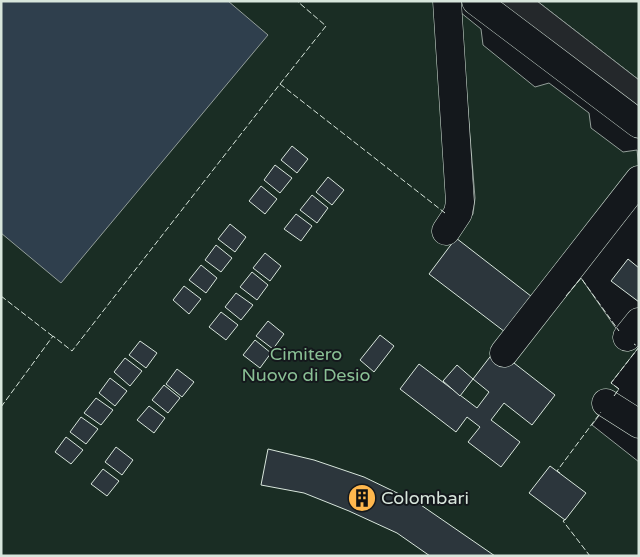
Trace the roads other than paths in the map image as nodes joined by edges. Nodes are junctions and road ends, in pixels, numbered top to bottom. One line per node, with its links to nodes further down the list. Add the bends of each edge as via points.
1 (447, 1): 5 (street, via 460,202 458,213)
2 (476, 1): 3 (street)
3 (639, 124)
4 (639, 180): 6 (street)
5 (446, 231)
6 (504, 354)
7 (606, 403): 8 (street)
8 (639, 424)

